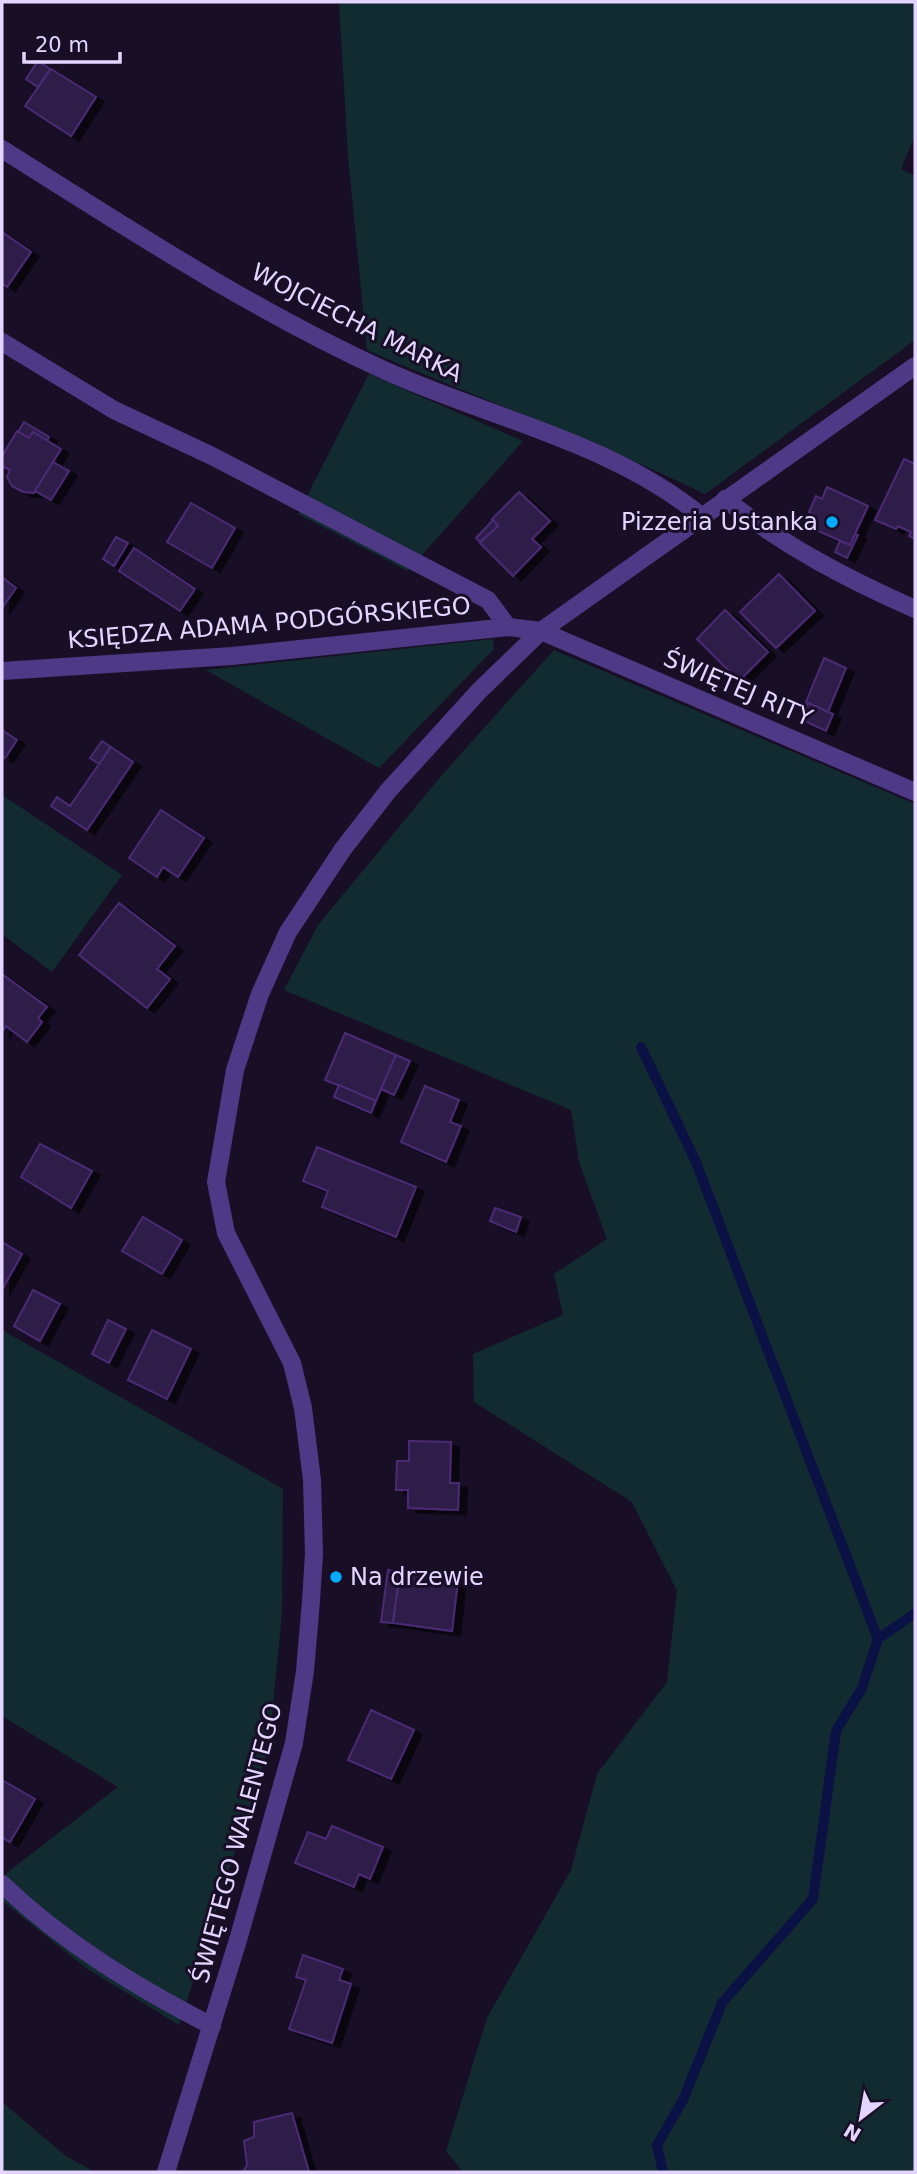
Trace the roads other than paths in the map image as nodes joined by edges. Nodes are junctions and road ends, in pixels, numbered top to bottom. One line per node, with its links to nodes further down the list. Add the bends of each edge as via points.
1 (2, 149): 5 (street, WOJCIECHA MARKA, via 126,229 304,329 455,401 641,474)
2 (2, 342): 7 (street, via 114,410 488,600)
3 (915, 366): 4 (street, ŚWIĘTEGO WALENTEGO)
4 (725, 499): 5 (street, ŚWIĘTEGO WALENTEGO); 6 (street, via 837,575)
5 (701, 516): 8 (street, ŚWIĘTEGO WALENTEGO)
6 (915, 609)
7 (508, 627): 8 (street, KSIĘDZA ADAMA PODGÓRSKIEGO); 9 (street, KSIĘDZA ADAMA PODGÓRSKIEGO, via 232,656)
8 (541, 631): 10 (street, ŚWIĘTEJ RITY); 12 (street, ŚWIĘTEGO WALENTEGO, via 388,791 304,903 260,994 236,1070 216,1182 226,1233 295,1374 312,1480 314,1554 305,1671 293,1743)
9 (2, 671)
10 (915, 792)
11 (2, 1884): 12 (street, via 98,1961)
12 (212, 2026): 13 (street, ŚWIĘTEGO WALENTEGO)
13 (166, 2172)

